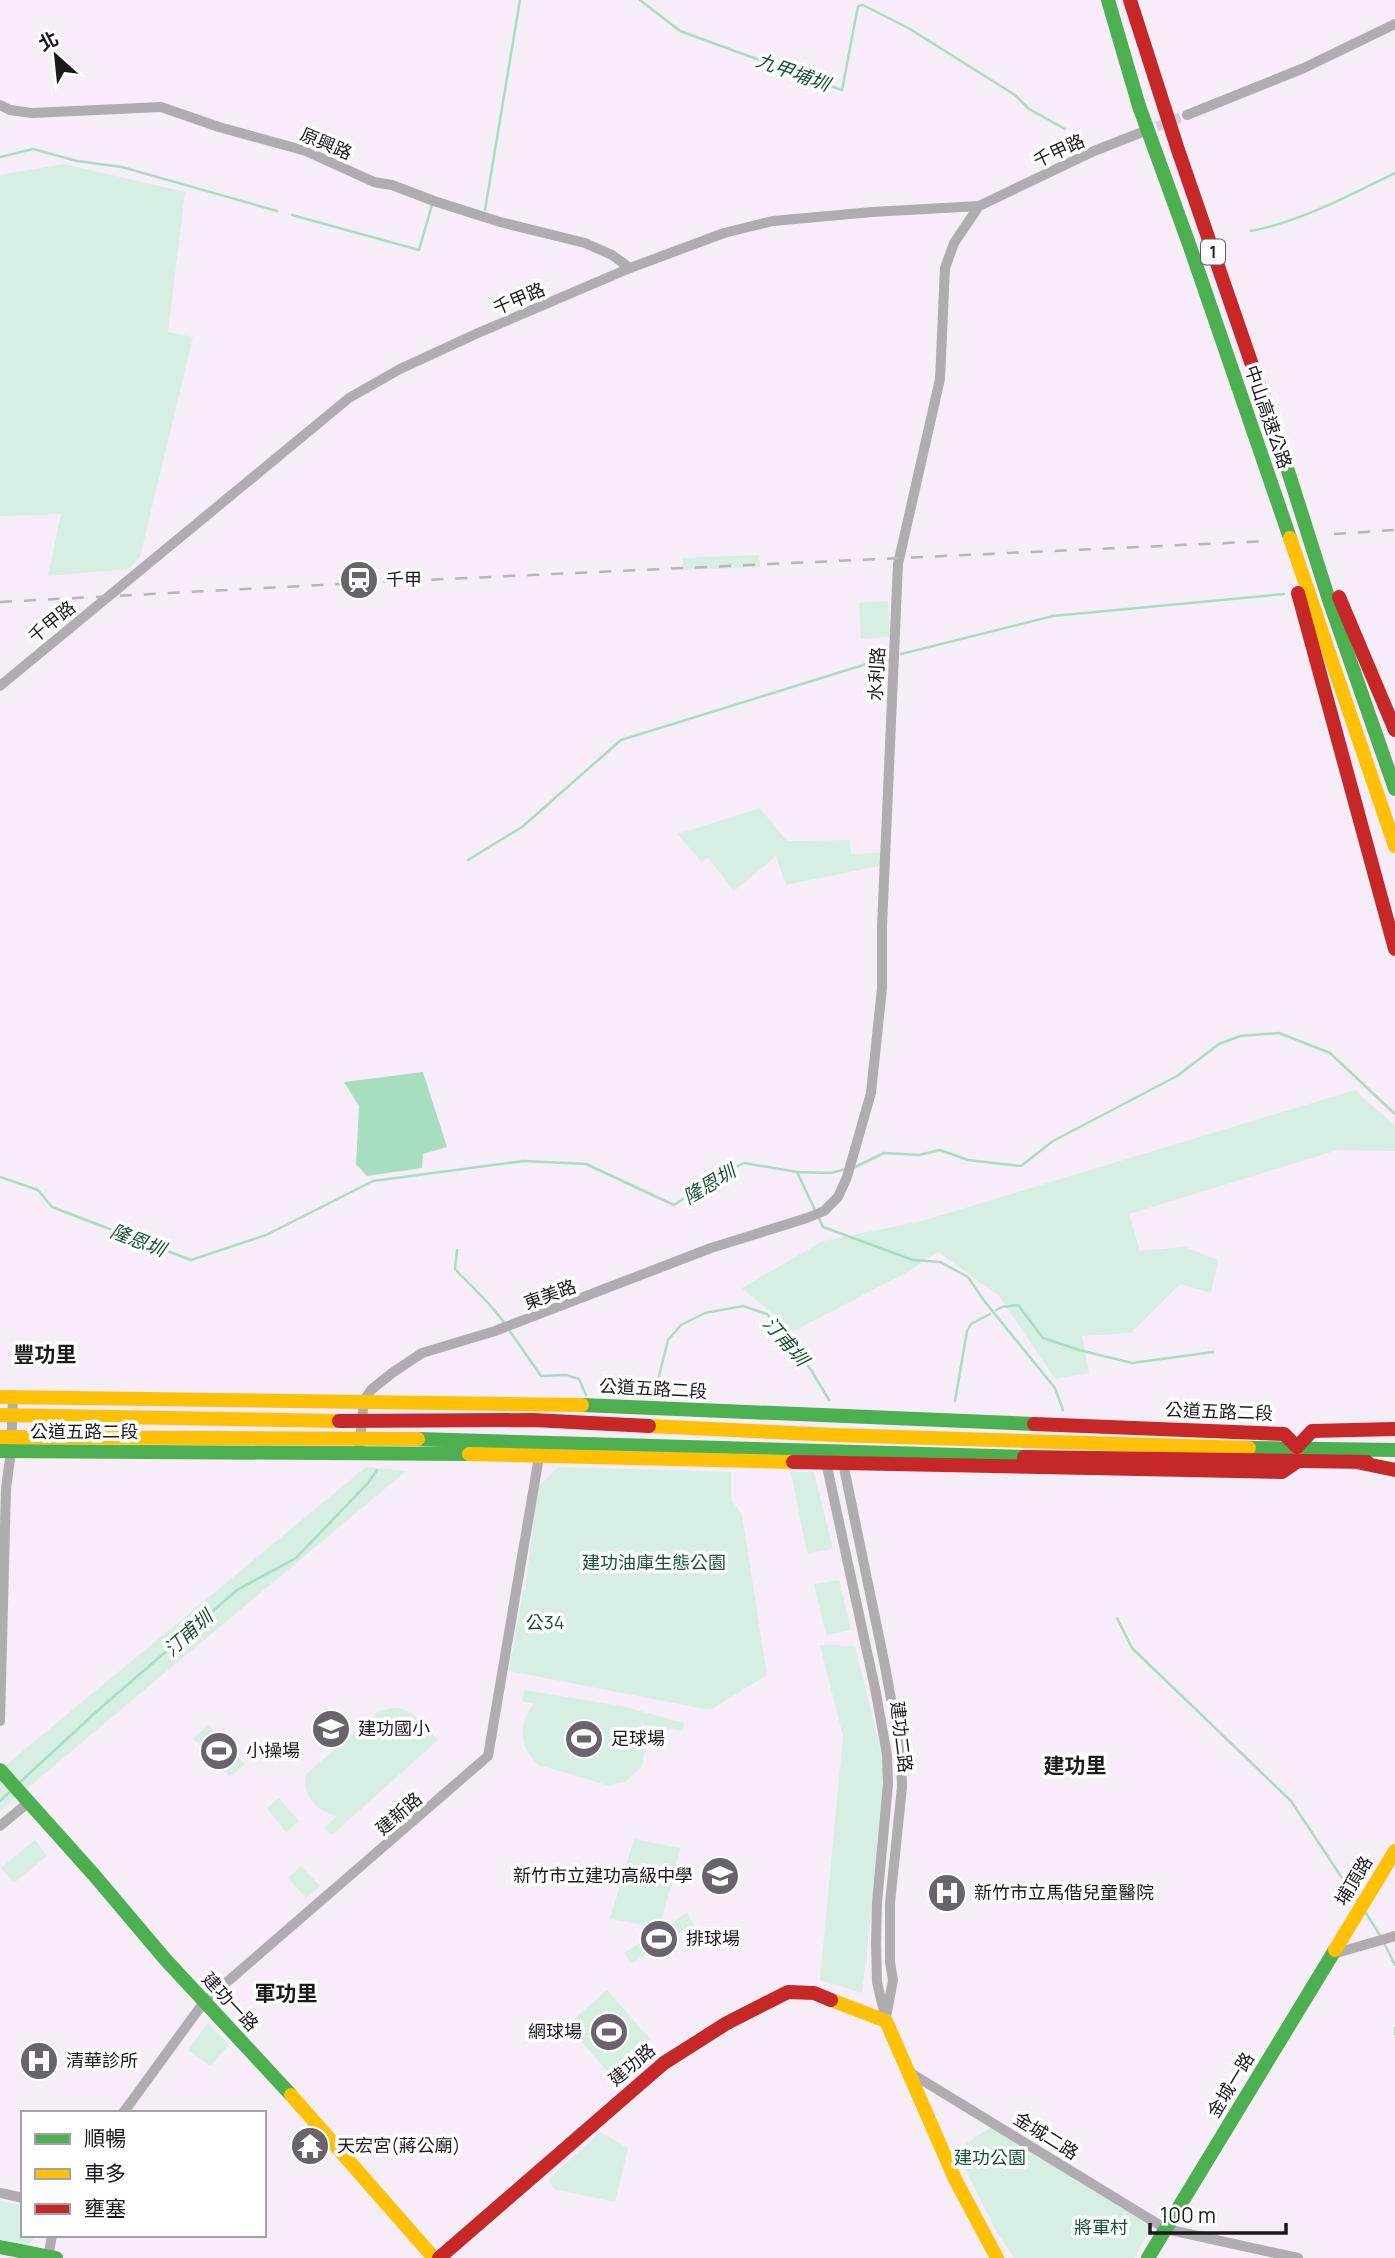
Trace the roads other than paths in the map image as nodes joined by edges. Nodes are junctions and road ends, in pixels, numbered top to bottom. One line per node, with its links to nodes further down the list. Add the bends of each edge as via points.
1 (1108, 0): 9 (main road, 中山高速公路 / 1, via 1139,106)
2 (1130, 0): 10 (main road, 中山高速公路 / 1)
3 (1395, 24): 5 (street, via 1304,68)
4 (0, 105): 8 (street, 原興路, via 32,113 162,107 306,150 374,182 584,243)
5 (1187, 115)
6 (1140, 133): 7 (street, 千甲路)
7 (979, 206): 8 (street, 千甲路, via 773,221 724,233); 16 (street, 水利路, via 954,243 945,268 940,379 898,564 882,988 872,1093 847,1177 838,1197)
8 (630, 268): 11 (street, 千甲路, via 400,369 349,398)
9 (1256, 445): 14 (main road, 中山高速公路 / 1); 15 (main road)
10 (1300, 504): 12 (main road); 13 (main road, 中山高速公路 / 1)
11 (0, 686)
12 (1395, 730)
13 (1395, 789)
14 (1395, 846)
15 (1395, 949)
16 (824, 1211): 18 (street, 東美路, via 711,1248 507,1327 422,1353)
17 (7, 1397): 18 (main road, 公道五路二段); 19 (street)
18 (364, 1400): 20 (main road, 公道五路二段); 21 (street)
19 (6, 1415): 21 (main road, 公道五路二段); 24 (street)
20 (901, 1419): 23 (main road); 27 (main road, 公道五路二段, via 1284,1434)
21 (361, 1421): 23 (main road, 公道五路二段, via 533,1420); 25 (street)
22 (1395, 1429): 27 (main road, via 1312,1431)
23 (834, 1435): 27 (main road, 公道五路二段)
24 (6, 1444): 25 (main road, 公道五路二段); 34 (street)
25 (359, 1444): 27 (main road, 公道五路二段, via 981,1456); 28 (main road, 公道五路二段)
26 (1395, 1450): 27 (main road, 公道五路二段)
27 (1298, 1454): 30 (main road, 公道五路二段); 31 (main road, 公道五路二段, via 1282,1472)
28 (539, 1457): 29 (main road, 公道五路二段); 42 (street, 建新路, via 488,1756)
29 (826, 1462): 31 (main road, 公道五路二段); 43 (street, 建功二路, via 887,1755 876,1942 877,1982)
30 (1356, 1462): 32 (main road, 公道五路二段); 33 (main road)
31 (843, 1463): 43 (street, 建功二路, via 901,1753 890,1903 893,1980)
32 (1395, 1464)
33 (1395, 1470)
34 (0, 1721)
35 (2, 1772): 36 (main road, 建功一路)
36 (29, 1802): 37 (street); 42 (main road, 建功一路)
37 (0, 1826)
38 (1395, 1851): 39 (main road, 埔頂路)
39 (1346, 1932): 41 (main road, 金城一路)
40 (1394, 1936): 41 (street)
41 (1332, 1954): 48 (main road, 金城一路)
42 (204, 2002): 45 (street, 建新路); 52 (main road, 建功一路)
43 (886, 2021): 44 (main road, 建功二路); 52 (main road, 建功路, via 814,1993 788,1992 727,2023 664,2063)
44 (908, 2071): 48 (street, 金城二路); 53 (main road, 建功二路, via 955,2179)
45 (124, 2111)
46 (0, 2193): 47 (street)
47 (21, 2198)
48 (1166, 2229): 54 (main road, 金城一路); 55 (street, 金城二路)
49 (51, 2237): 51 (street)
50 (0, 2247): 51 (main road)
51 (51, 2258)
52 (437, 2258)
53 (997, 2258)
54 (1148, 2258)
55 (1298, 2258)

